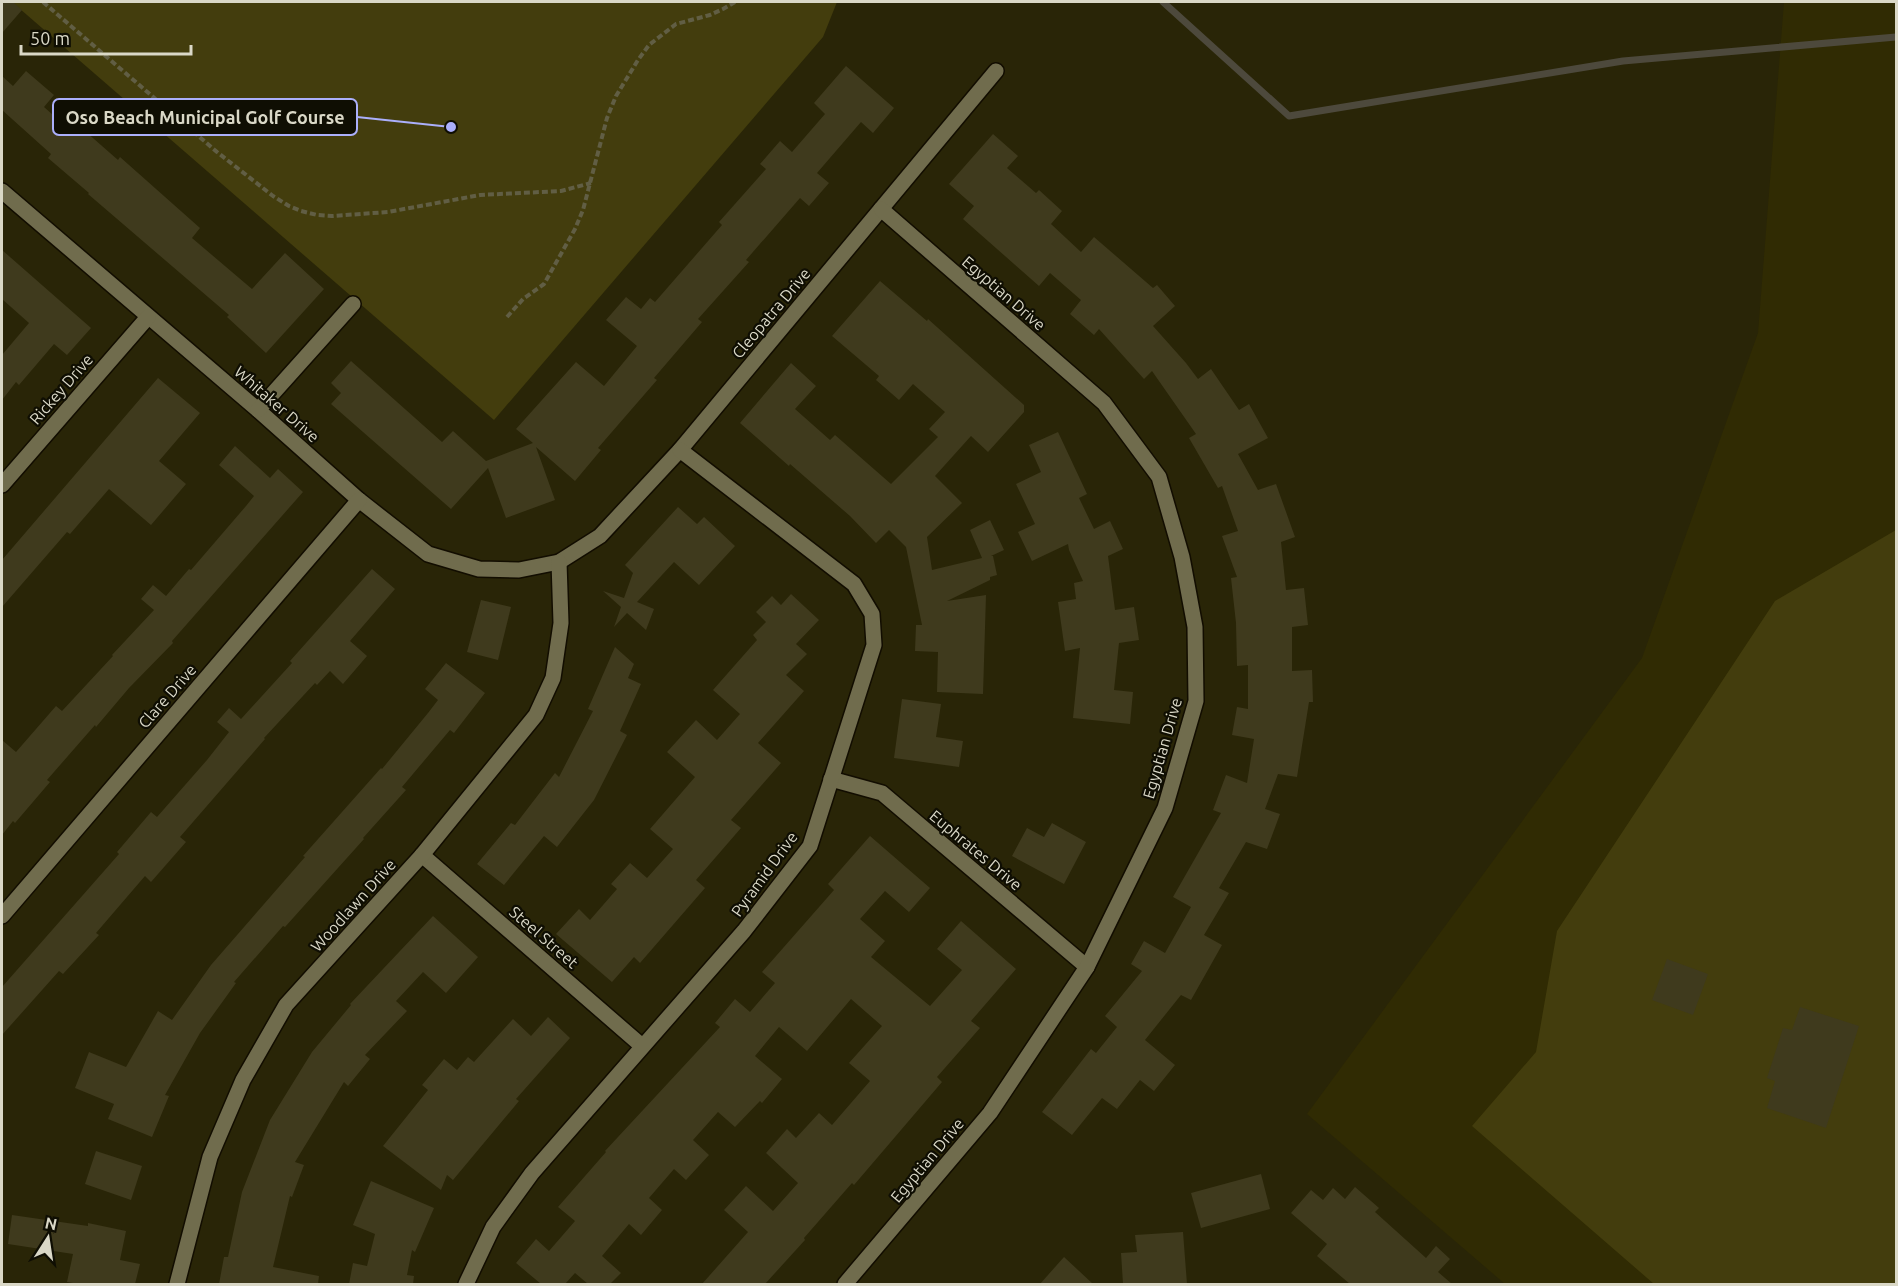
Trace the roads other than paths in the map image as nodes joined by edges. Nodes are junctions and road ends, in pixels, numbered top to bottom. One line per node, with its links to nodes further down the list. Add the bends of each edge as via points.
1 (996, 71): 3 (street, Cleopatra Drive)
2 (2, 191): 5 (street, Whitaker Drive)
3 (880, 209): 7 (street, Cleopatra Drive); 14 (street, Egyptian Drive, via 1104,403 1159,477 1182,557 1195,627 1196,701 1164,808)
4 (353, 304): 6 (street)
5 (148, 317): 6 (street, Whitaker Drive); 8 (street, Rickey Drive)
6 (258, 410): 9 (street, Whitaker Drive)
7 (680, 450): 10 (street, Cleopatra Drive, via 600,536); 11 (street, Pyramid Drive, via 854,584 872,614 874,645)
8 (2, 485)
9 (359, 500): 10 (street, Whitaker Drive, via 428,554 479,569 519,570); 13 (street, Clare Drive)
10 (559, 562): 12 (street, Woodlawn Drive, via 561,623 553,678 536,715)
11 (831, 779): 14 (street, Euphrates Drive, via 882,793); 15 (street, Pyramid Drive, via 810,846 744,931)
12 (422, 855): 15 (street, Steel Street); 16 (street, Woodlawn Drive, via 286,1005 243,1080 210,1157)
13 (2, 916)
14 (1088, 967): 18 (street, Egyptian Drive, via 990,1113)
15 (642, 1046): 17 (street, Pyramid Drive, via 532,1173 494,1227)
16 (177, 1284)
17 (466, 1284)
18 (845, 1284)

